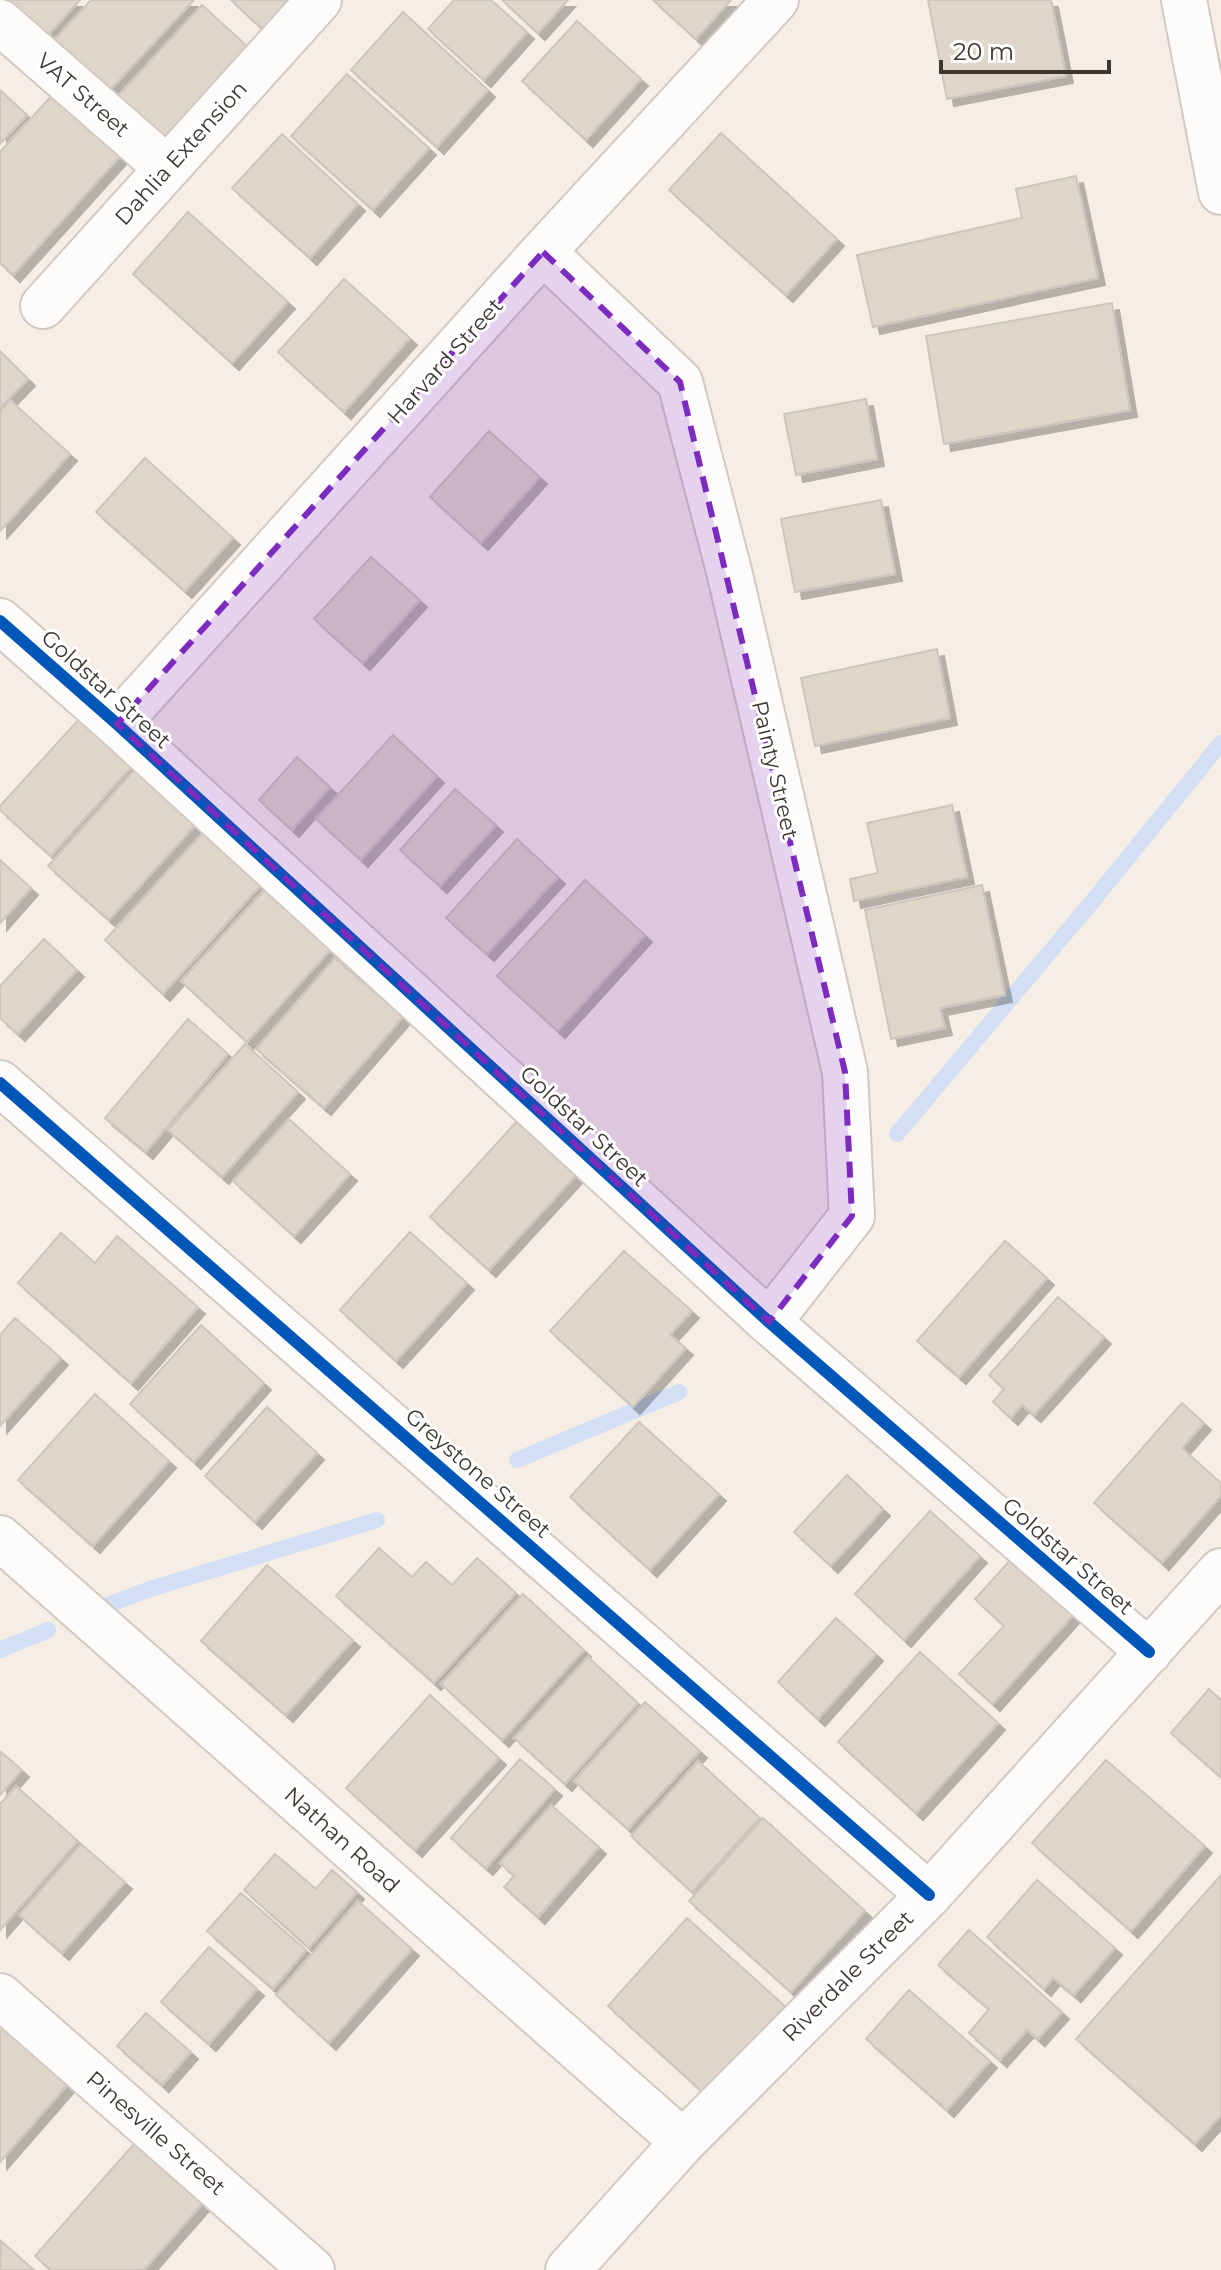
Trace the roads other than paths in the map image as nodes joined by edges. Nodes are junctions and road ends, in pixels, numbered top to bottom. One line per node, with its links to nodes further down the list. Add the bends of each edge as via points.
1 (319, 0): 5 (street, Dahlia Extension)
2 (776, 0): 7 (street, Harvard Street)
3 (1184, 0): 6 (street)
4 (0, 22): 5 (street, VAT Street)
5 (167, 168): 8 (street, Dahlia Extension)
6 (1221, 192)
7 (543, 252): 10 (street, Harvard Street); 12 (street, Painty Street, via 680,382 845,1072 852,1216)
8 (43, 306)
9 (0, 621): 10 (street, Goldstar Street)
10 (117, 724): 12 (street, Goldstar Street)
11 (0, 1083): 16 (street, Greystone Street)
12 (769, 1322): 15 (street, Goldstar Street)
13 (0, 1538): 18 (street, Nathan Road)
14 (1221, 1571): 15 (street, Riverdale Street)
15 (1149, 1652): 16 (street, Riverdale Street)
16 (929, 1895): 18 (street, Riverdale Street)
17 (0, 1996): 19 (street, Pinesville Street)
18 (683, 2142): 20 (street, Riverdale Street)
19 (312, 2270)
20 (568, 2270)

